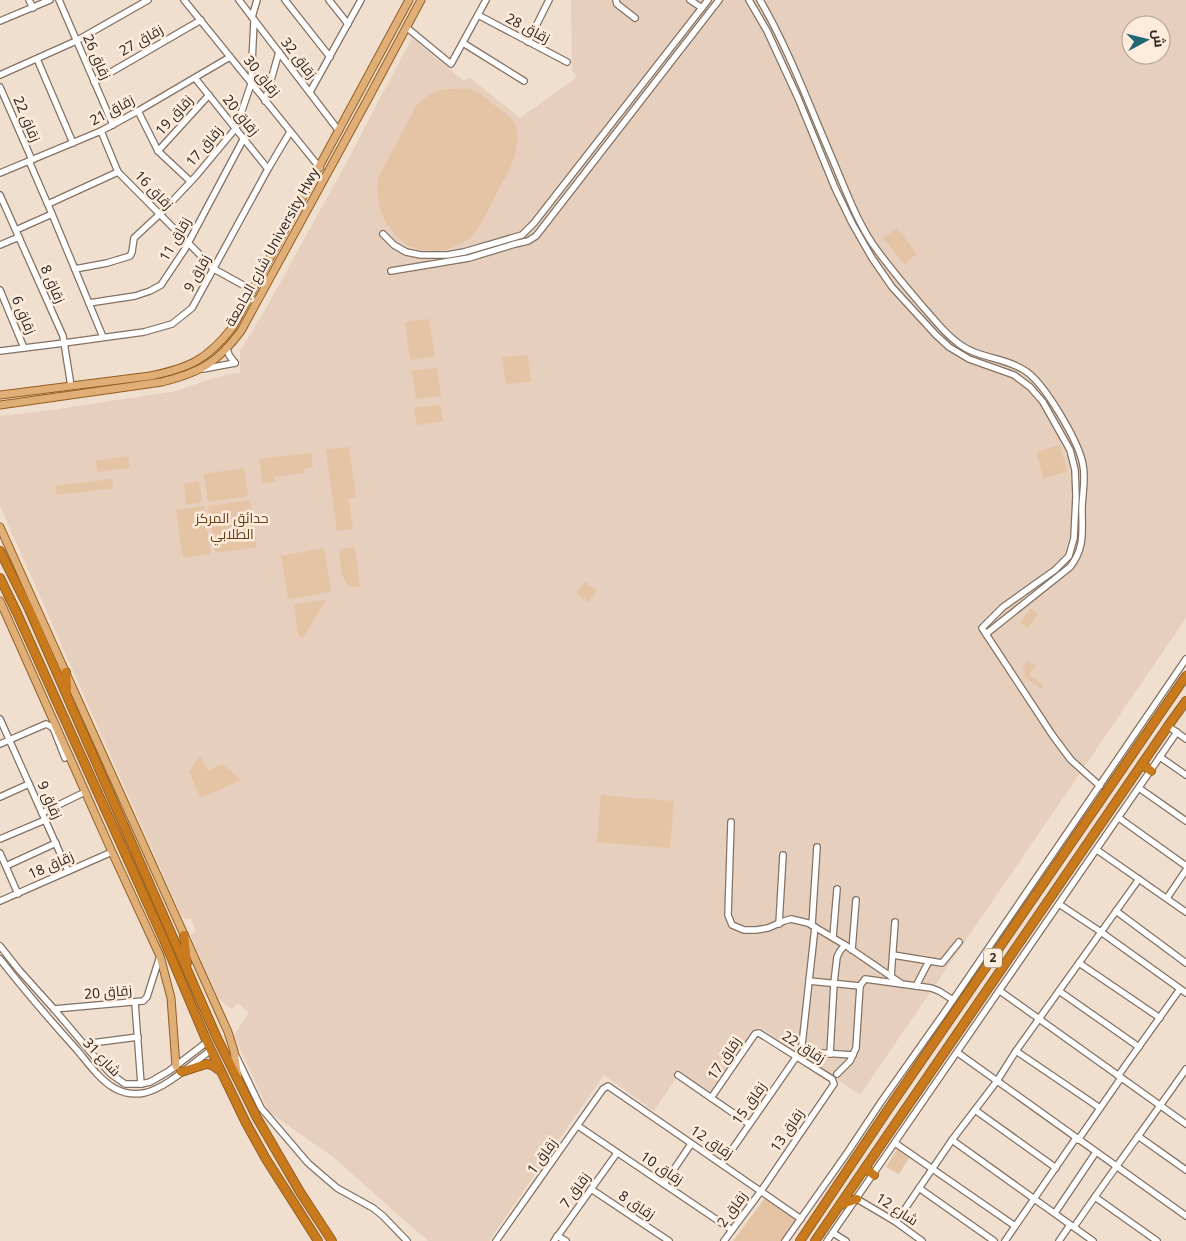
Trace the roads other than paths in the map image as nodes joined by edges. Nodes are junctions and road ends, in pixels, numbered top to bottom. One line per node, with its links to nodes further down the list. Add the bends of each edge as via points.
1 (29, 0): 21 (street)
2 (50, 0): 21 (street)
3 (58, 0): 30 (street, زقاق 26)
4 (148, 0): 30 (street)
5 (184, 0): 26 (street, زقاق 30)
6 (239, 0): 24 (street, زقاق 32)
7 (257, 0): 24 (street, زقاق 17)
8 (285, 0): 35 (street)
9 (329, 0): 28 (street)
10 (361, 0): 28 (street)
11 (409, 0): 51 (main road, شارع الجامعة University Hwy)
12 (421, 0): 29 (main road, شارع الجامعة University Hwy)
13 (486, 0): 23 (street)
14 (549, 0): 31 (street)
15 (616, 0): 25 (street)
16 (690, 0): 22 (street)
17 (708, 0): 22 (street)
18 (719, 0): 75 (street, via 536,236 469,258)
19 (749, 0): 77 (street, via 798,98 852,223)
20 (760, 0): 76 (street, via 793,66 859,218 871,241)
21 (33, 8): 27 (street)
22 (702, 8): 69 (street, via 534,224 522,235 464,252 430,256 399,249)
23 (478, 15): 31 (street, زقاق 28); 32 (street)
24 (253, 18): 33 (street, زقاق 32); 42 (street, زقاق 17)
25 (635, 18)
26 (201, 20): 34 (street, زقاق 30); 41 (street, زقاق 27)
27 (0, 21)
28 (348, 24): 35 (street)
29 (406, 27): 32 (street, via 451,64); 64 (main road, شارع الجامعة University Hwy)
30 (76, 41): 36 (street); 41 (street, زقاق 26)
31 (528, 42): 37 (street, زقاق 28)
32 (463, 43): 40 (street)
33 (279, 52): 44 (street, زقاق 32); 46 (street)
34 (230, 57): 39 (street, زقاق 21); 42 (street, زقاق 30)
35 (330, 57): 44 (street)
36 (36, 59): 38 (street); 54 (street)
37 (567, 62)
38 (0, 75)
39 (195, 78): 45 (street, زقاق 20); 47 (street, زقاق 21)
40 (524, 81)
41 (94, 82): 48 (street, زقاق 26)
42 (251, 84): 46 (street, زقاق 30); 49 (street, زقاق 17)
43 (0, 87): 56 (street, زقاق 22)
44 (310, 92): 51 (street, زقاق 32)
45 (209, 95): 49 (street, زقاق 20); 55 (street, زقاق 19)
46 (265, 101): 52 (street, زقاق 30)
47 (138, 111): 48 (street, زقاق 21); 55 (street)
48 (113, 125): 50 (street, زقاق 21)
49 (236, 128): 53 (street, زقاق 20); 61 (street, زقاق 17)
50 (101, 131): 54 (street, زقاق 21); 59 (street, زقاق 16)
51 (339, 131): 57 (main road, شارع الجامعة University Hwy)
52 (290, 132): 57 (street, زقاق 30); 58 (street, زقاق 9)
53 (244, 138): 58 (street, زقاق 20); 71 (street, زقاق 11)
54 (73, 143): 56 (street, زقاق 21)
55 (158, 151): 61 (street)
56 (30, 160): 60 (street, زقاق 21); 65 (street, زقاق 22)
57 (320, 168): 62 (main road, شارع الجامعة University Hwy)
58 (268, 169): 74 (street, زقاق 9)
59 (118, 172): 65 (street); 67 (street, زقاق 16)
60 (0, 173)
61 (190, 182): 67 (street, زقاق 17)
62 (306, 192): 64 (main road); 79 (main road, شارع الجامعة University Hwy)
63 (0, 195): 68 (street, زقاق 8)
64 (315, 197): 84 (main road, شارع الجامعة University Hwy, via 241,331)
65 (48, 204): 66 (street, زقاق 22)
66 (52, 214): 68 (street); 73 (street, زقاق 22)
67 (159, 214): 71 (street, زقاق 16); 73 (street, via 134,238 130,256)
68 (16, 230): 70 (street, زقاق 8)
69 (383, 234)
70 (19, 238): 72 (street); 82 (street, زقاق 8)
71 (188, 243): 74 (street, زقاق 16); 80 (street, زقاق 11, via 160,286 135,296)
72 (0, 245)
73 (75, 269): 80 (street, زقاق 22)
74 (214, 269): 79 (street, زقاق 16); 81 (street, زقاق 9, via 192,308 175,322 144,332)
75 (391, 270)
76 (900, 280): 77 (street); 90 (street, via 958,344 1021,368 1034,378 1048,395)
77 (892, 286): 91 (street, via 949,347 969,359 1014,375 1030,386 1060,431)
78 (0, 290): 83 (street, زقاق 6)
79 (252, 290): 87 (main road, شارع الجامعة University Hwy, via 232,328 213,350 198,361 168,373)
80 (89, 303): 81 (street, زقاق 22)
81 (102, 337): 82 (street, زقاق 9)
82 (64, 343): 83 (street, زقاق 9); 87 (street, زقاق 8)
83 (24, 348): 85 (street, زقاق 9)
84 (227, 348): 86 (main road, شارع الجامعة University Hwy); 86 (street, via 235,363)
85 (0, 351)
86 (201, 369): 89 (main road, شارع الجامعة University Hwy, via 153,384)
87 (71, 386): 88 (main road, شارع الجامعة University Hwy)
88 (0, 394)
89 (0, 405)
90 (1082, 460): 91 (street); 96 (street, via 1082,541 1076,560)
91 (1073, 461): 96 (street, via 1075,527 1069,556 1055,570 1003,607)
92 (0, 527): 98 (main road)
93 (0, 551): 102 (highway)
94 (0, 578): 100 (highway)
95 (0, 601): 101 (main road)
96 (984, 631): 116 (street, via 1053,736 1071,760)
97 (1186, 659): 116 (street)
98 (66, 672): 102 (highway); 153 (main road)
99 (1186, 676): 121 (highway, 2)
100 (51, 689): 101 (highway); 155 (highway)
101 (42, 694): 118 (main road)
102 (68, 696): 167 (highway)
103 (1185, 705): 105 (highway, 2)
104 (0, 719): 107 (street)
105 (1168, 726): 106 (street); 112 (highway, 2)
106 (1177, 732): 108 (street); 110 (street)
107 (9, 739): 109 (street); 111 (street, via 49,725); 115 (street, زقاق 9)
108 (1186, 739)
109 (0, 744)
110 (1160, 757): 113 (street); 114 (street)
111 (66, 758)
112 (1142, 764): 113 (highway); 142 (highway, 2)
113 (1151, 771): 117 (street)
114 (1186, 775)
115 (29, 784): 120 (street); 122 (street, زقاق 9)
116 (1100, 786): 119 (street)
117 (1139, 788): 123 (street); 125 (street)
118 (85, 792): 122 (street); 131 (main road)
119 (1095, 793): 121 (highway); 178 (street)
120 (0, 797)
121 (1102, 798): 140 (highway, 2)
122 (42, 813): 124 (street, زقاق 9)
123 (1119, 818): 130 (street); 135 (street)
124 (45, 820): 127 (street); 128 (street, زقاق 9)
125 (1186, 821)
126 (731, 822): 150 (street, via 728,915 732,925 756,930)
127 (0, 839)
128 (56, 844): 134 (street); 137 (street, زقاق 9)
129 (817, 848): 151 (street)
130 (1097, 850): 138 (street); 146 (street)
131 (112, 852): 137 (street, زقاق 18); 157 (main road)
132 (0, 853): 134 (street)
133 (783, 855): 150 (street)
134 (6, 866): 141 (street)
135 (1186, 866)
136 (1186, 870): 143 (street)
137 (68, 871): 141 (street, زقاق 18)
138 (1139, 879): 143 (street); 147 (street)
139 (837, 889): 154 (street)
140 (1040, 890): 142 (highway); 215 (highway, 2)
141 (18, 894): 145 (street, زقاق 18)
142 (1050, 898): 230 (highway, 2)
143 (1167, 898): 148 (street)
144 (856, 900): 160 (street)
145 (0, 901)
146 (1059, 904): 152 (street); 176 (street)
147 (1116, 911): 152 (street); 166 (street)
148 (1186, 912)
149 (895, 922): 161 (street)
150 (779, 924): 151 (street, via 791,919)
151 (814, 926): 154 (street); 169 (street)
152 (1101, 932): 165 (street); 174 (street)
153 (184, 935): 167 (highway); 189 (main road)
154 (833, 937): 158 (street)
155 (164, 940): 157 (highway); 185 (highway)
156 (959, 942): 164 (street, via 942,963)
157 (155, 945): 162 (main road)
158 (845, 945): 160 (street); 170 (street, via 837,956)
159 (0, 946): 180 (street, شارع 31)
160 (852, 950): 168 (street)
161 (893, 955): 164 (street); 168 (street)
162 (160, 956): 179 (street, زقاق 20, via 147,997); 197 (main road, via 171,998)
163 (0, 958): 196 (street, شارع 31)
164 (929, 961): 173 (street)
165 (1079, 963): 175 (street); 181 (street)
166 (1186, 963)
167 (186, 967): 205 (highway)
168 (891, 976): 171 (street)
169 (809, 981): 170 (street); 192 (street, via 802,1045 807,1052)
170 (834, 983): 172 (street); 192 (street)
171 (902, 984): 172 (street, via 865,979); 173 (street)
172 (860, 986): 194 (street)
173 (916, 986): 178 (street, via 939,991)
174 (1180, 989): 177 (street); 181 (street)
175 (1059, 991): 182 (street); 187 (street)
176 (1000, 992): 182 (street); 191 (street)
177 (1186, 994)
178 (953, 1000): 213 (street)
179 (135, 1002): 180 (street, زقاق 20); 184 (street)
180 (54, 1009): 186 (street, شارع 31)
181 (1160, 1018): 187 (street)
182 (1038, 1020): 190 (street); 203 (street)
183 (759, 1033): 195 (street, زقاق 22); 212 (street, زقاق 17, via 755,1034)
184 (138, 1037): 186 (street); 208 (street)
185 (207, 1042): 188 (highway); 197 (street, شارع 31)
186 (84, 1044): 193 (street, شارع 31)
187 (1139, 1047): 203 (street)
188 (211, 1050): 197 (street, شارع 31); 200 (highway)
189 (234, 1051): 205 (main road); 256 (street, via 261,1108 308,1163 337,1188 384,1216)
190 (1016, 1051): 206 (street); 216 (street)
191 (958, 1052): 206 (street); 224 (street)
192 (830, 1054): 194 (street)
193 (93, 1055): 196 (street); 207 (street, شارع 31)
194 (853, 1055): 201 (street)
195 (797, 1056): 209 (street, زقاق 22, via 832,1079); 218 (street, زقاق 15)
196 (87, 1061): 211 (street, شارع 31)
197 (179, 1069): 199 (street, شارع 31); 200 (highway, via 212,1064); 204 (street, شارع 31)
198 (1186, 1069): 214 (street)
199 (169, 1071): 204 (street); 208 (street, شارع 31)
200 (222, 1073): 254 (highway, via 266,1159)
201 (837, 1074)
202 (678, 1075): 212 (street)
203 (1119, 1077): 214 (street); 216 (street)
204 (173, 1078): 211 (street, شارع 31, via 152,1091)
205 (238, 1081): 255 (highway, via 276,1154)
206 (997, 1081): 217 (street); 222 (street)
207 (125, 1084): 208 (street, شارع 31); 211 (street)
208 (141, 1084)
209 (834, 1084): 238 (street, زقاق 13)
210 (608, 1086): 220 (street, زقاق 1); 225 (street, زقاق 12)
211 (120, 1092)
212 (711, 1098): 218 (street)
213 (881, 1102): 215 (highway); 246 (street)
214 (1161, 1106): 219 (street); 221 (street)
215 (889, 1108): 262 (highway, 2)
216 (1100, 1108): 222 (street)
217 (974, 1110): 223 (street); 231 (street)
218 (750, 1124): 228 (street, زقاق 15)
219 (1186, 1124)
220 (578, 1126): 227 (street, زقاق 10); 257 (street, زقاق 1)
221 (1138, 1136): 229 (street); 233 (street)
222 (1077, 1139): 226 (street); 231 (street)
223 (952, 1140): 232 (street); 241 (street)
224 (895, 1143): 232 (street); 234 (street)
225 (691, 1144): 228 (street, زقاق 12); 235 (street)
226 (1096, 1152): 229 (street); 243 (street)
227 (618, 1153): 235 (street, زقاق 10); 237 (street, زقاق 7)
228 (722, 1164): 238 (street, زقاق 12)
229 (1116, 1166): 239 (street); 245 (street)
230 (865, 1168): 234 (highway); 242 (highway, 2)
231 (1056, 1168): 241 (street)
232 (933, 1170): 236 (street); 249 (street)
233 (1186, 1170)
234 (874, 1175): 240 (street)
235 (664, 1184): 251 (street, زقاق 10)
236 (920, 1188): 248 (street); 267 (street)
237 (591, 1189): 253 (street, زقاق 7); 259 (street, زقاق 8)
238 (760, 1191): 246 (street, زقاق 12); 251 (street, زقاق 2)
239 (1095, 1197): 250 (street); 271 (street)
240 (857, 1199): 242 (highway); 247 (street); 248 (street, شارع 12)
241 (1034, 1199): 243 (street); 249 (street)
242 (840, 1205): 244 (highway, 2)
243 (1055, 1212): 250 (street)
244 (834, 1214): 247 (highway); 263 (highway, 2)
245 (1186, 1216)
246 (801, 1219): 261 (street)
247 (843, 1219): 252 (street)
248 (896, 1222): 266 (street, شارع 12)
249 (1015, 1226): 268 (street)
250 (1072, 1226): 269 (street); 270 (street)
251 (732, 1230): 260 (street, زقاق 2)
252 (834, 1232): 264 (street); 265 (street)
253 (556, 1238): 258 (street)
254 (318, 1241)
255 (332, 1241)
256 (408, 1241)
257 (496, 1241)
258 (566, 1241)
259 (667, 1241)
260 (724, 1241)
261 (785, 1241)
262 (800, 1241)
263 (815, 1241)
264 (828, 1241)
265 (846, 1241)
266 (922, 1241)
267 (994, 1241)
268 (1005, 1241)
269 (1059, 1241)
270 (1093, 1241)
271 (1157, 1241)

